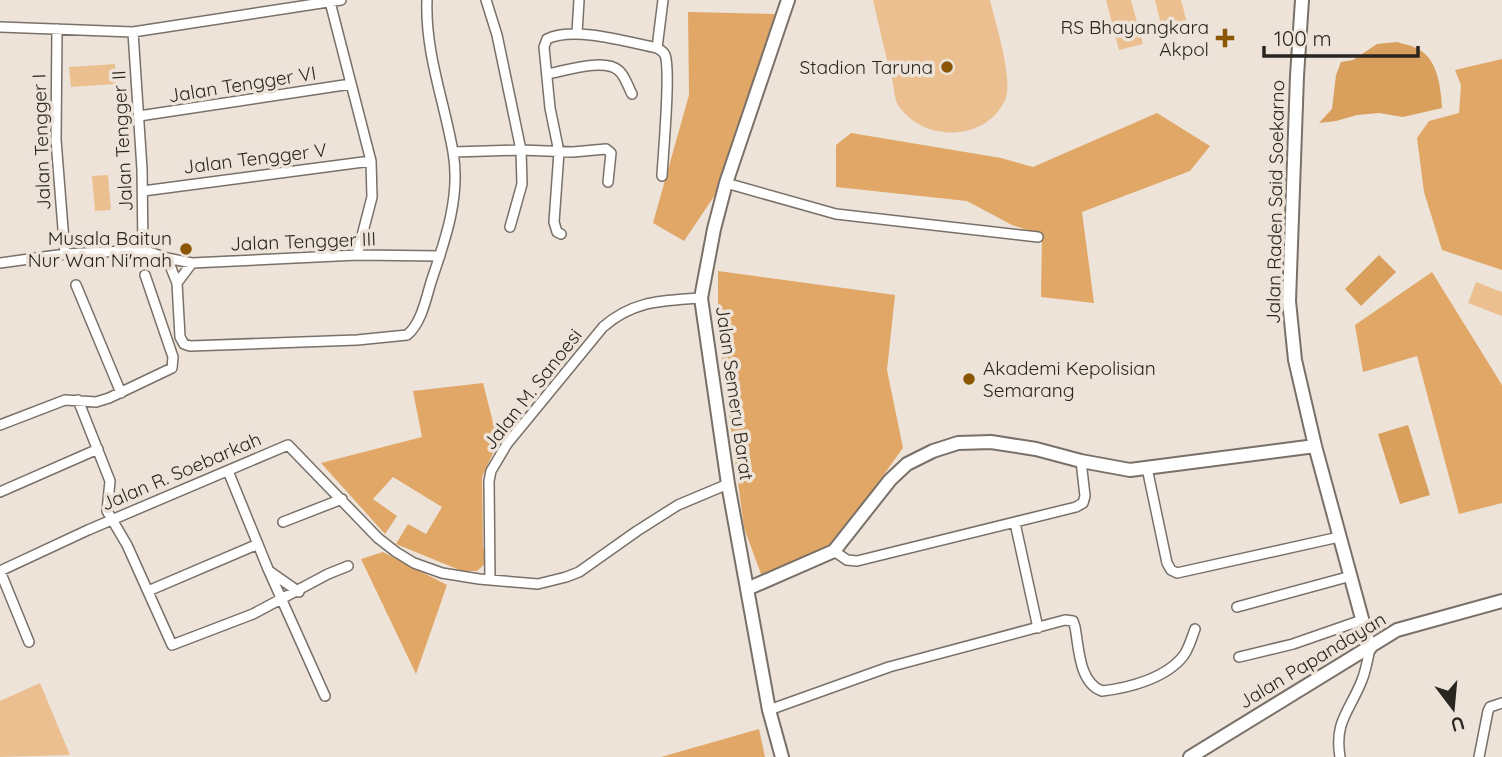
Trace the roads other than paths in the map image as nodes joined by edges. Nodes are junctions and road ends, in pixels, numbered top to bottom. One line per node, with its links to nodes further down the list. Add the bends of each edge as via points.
1 (341, 0): 8 (street)
2 (427, 0): 19 (street, via 430,57)
3 (486, 0): 18 (street)
4 (579, 0): 12 (street)
5 (663, 0): 13 (street)
6 (788, 0): 24 (street, Jalan Semeru Barat)
7 (1302, 0): 43 (street, Jalan Raden Said Soekarno, via 1289,301 1295,360)
8 (330, 2): 11 (street); 15 (street)
9 (0, 27): 10 (street)
10 (57, 29): 11 (street); 30 (street, Jalan Tengger I, via 56,140)
11 (133, 32): 17 (street, Jalan Tengger II)
12 (578, 33): 13 (street); 14 (street, via 547,39)
13 (657, 48): 22 (street, via 665,56 667,79)
14 (547, 74): 16 (street, via 610,66 622,74); 20 (street)
15 (351, 84): 17 (street, Jalan Tengger VI); 21 (street)
16 (632, 94)
17 (139, 116): 25 (street, Jalan Tengger II)
18 (521, 150): 19 (street); 20 (street); 26 (street, via 522,184)
19 (453, 152): 32 (street, via 452,214)
20 (559, 152): 23 (street, via 610,151); 27 (street, via 554,222)
21 (371, 162): 25 (street, Jalan Tengger V); 31 (street, via 372,197)
22 (662, 176)
23 (608, 182)
24 (726, 183): 28 (street, via 836,214); 39 (street, Jalan Semeru Barat)
25 (143, 191): 29 (street, Jalan Tengger II)
26 (510, 227)
27 (561, 234)
28 (1038, 237)
29 (142, 250): 30 (street); 33 (street, Jalan Tengger III)
30 (65, 254): 34 (street)
31 (357, 255): 32 (street, Jalan Tengger III); 35 (street, Jalan Tengger III)
32 (440, 256): 37 (street, via 416,325 400,337 190,346 180,337)
33 (167, 258): 35 (street, Jalan Tengger III); 37 (street)
34 (0, 263)
35 (192, 263): 37 (street)
36 (145, 275): 40 (street, via 174,363 166,372)
37 (177, 283)
38 (76, 285): 40 (street)
39 (701, 298): 48 (street, Jalan Semeru Barat); 61 (street, Jalan M. Sanoesi, via 643,303 612,319 507,444 489,481)
40 (121, 393): 41 (street, via 96,402)
41 (78, 400): 42 (street, via 53,404); 44 (street)
42 (0, 425)
43 (1315, 446): 46 (street); 54 (street, Jalan Raden Said Soekarno)
44 (98, 449): 49 (street); 51 (street, via 110,481 107,508)
45 (1081, 461): 46 (street, via 1130,470); 53 (street, via 1083,503); 56 (street, via 991,442 958,443 933,451 907,464 890,480)
46 (1147, 468): 54 (street, via 1171,570)
47 (228, 471): 50 (street, Jalan R. Soebarkah, via 288,445); 51 (street, Jalan R. Soebarkah); 55 (street)
48 (728, 484): 61 (street, Jalan R. Soebarkah, via 678,505 579,572 538,584); 62 (street, Jalan Semeru Barat)
49 (0, 492)
50 (342, 499): 52 (street); 61 (street, Jalan R. Soebarkah, via 378,538 414,563 442,573)
51 (112, 520): 59 (street, Jalan R. Soebarkah); 63 (street)
52 (282, 523)
53 (1015, 523): 56 (street, via 857,561); 69 (street)
54 (1339, 537): 60 (street, Jalan Raden Said Soekarno)
55 (258, 544): 58 (street); 63 (street)
56 (834, 551): 62 (street)
57 (348, 566): 64 (street)
58 (268, 569): 64 (street); 65 (street)
59 (0, 571): 71 (street, Jalan R. Soebarkah)
60 (1351, 576): 67 (street); 68 (street, Jalan Raden Said Soekarno)
61 (490, 580)
62 (747, 589): 76 (street, Jalan Semeru Barat)
63 (148, 591): 65 (street, via 172,645)
64 (299, 592): 65 (street)
65 (281, 601): 74 (street)
66 (1502, 601): 72 (street, Jalan Papandayan, via 1397,630)
67 (1237, 607)
68 (1362, 620): 72 (street, Jalan Raden Said Soekarno); 73 (street)
69 (1038, 628): 70 (street, via 1073,621 1085,676 1102,691 1125,688 1164,672 1184,656); 76 (street, via 889,667)
70 (1195, 629)
71 (29, 642)
72 (1370, 648): 78 (street, Jalan Papandayan); 79 (street, via 1363,678 1341,722 1337,737)
73 (1239, 657)
74 (325, 696)
75 (1502, 703): 80 (street, via 1488,710)
76 (769, 710): 77 (street, Jalan Semeru Barat)
77 (782, 757)
78 (1190, 757)
79 (1340, 757)
80 (1479, 757)

